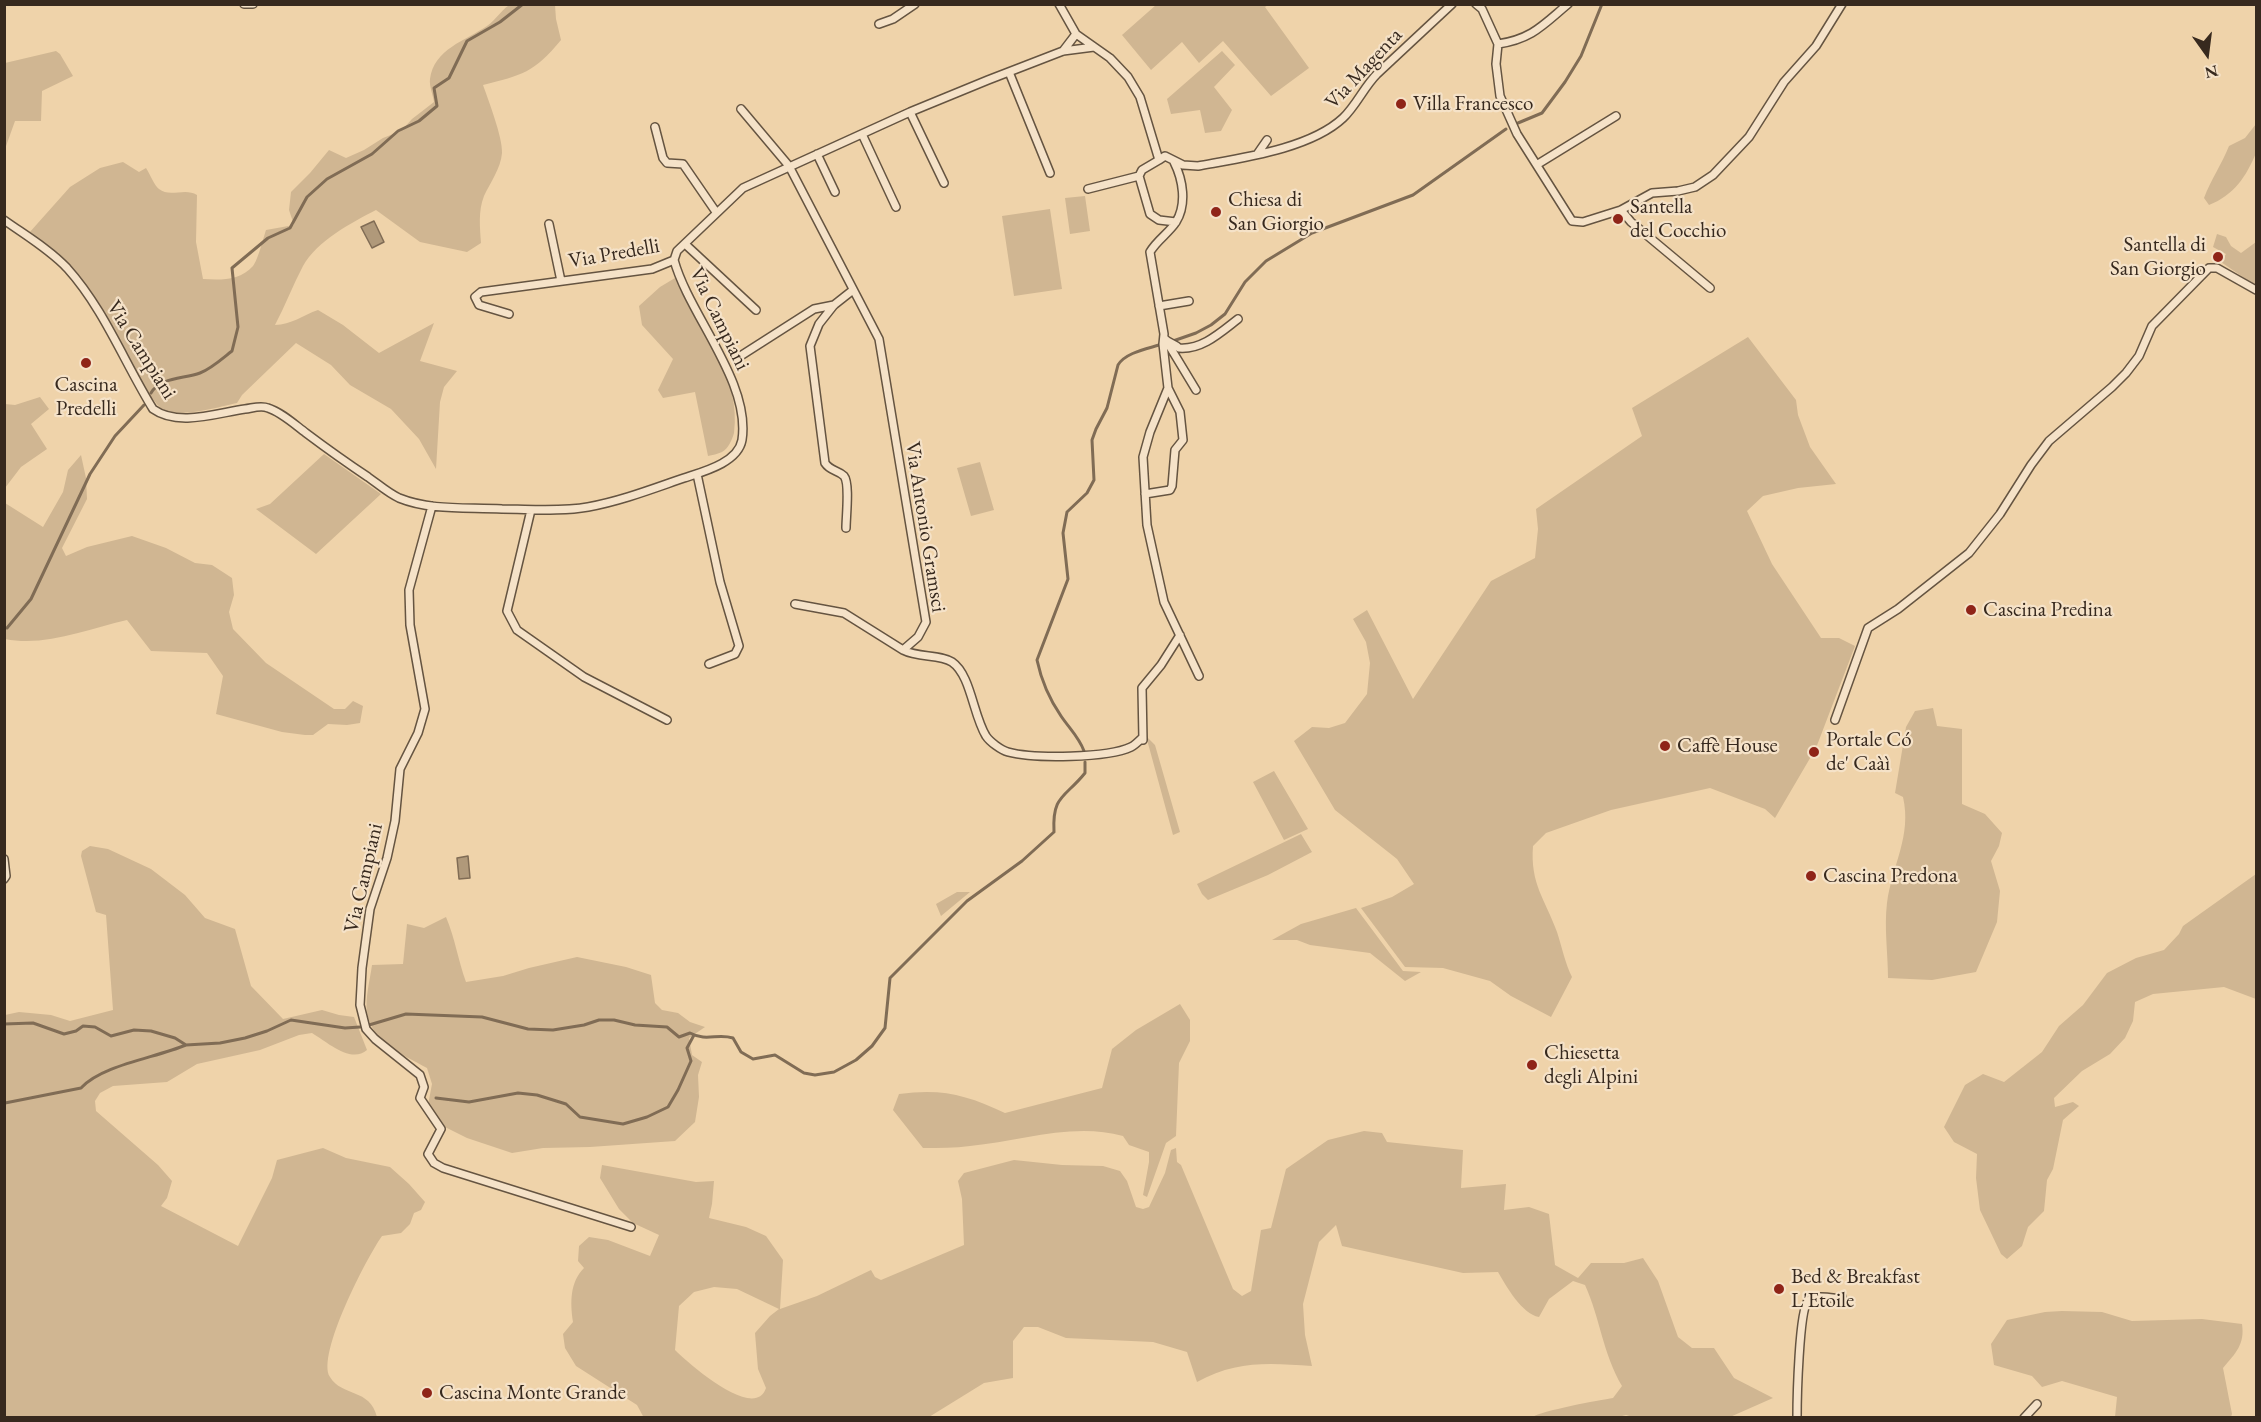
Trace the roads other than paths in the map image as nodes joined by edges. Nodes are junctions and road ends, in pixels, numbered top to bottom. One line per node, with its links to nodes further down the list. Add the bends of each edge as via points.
1 (244, 4): 2 (street)
2 (253, 4)
3 (915, 4): 9 (street)
4 (1059, 4): 10 (street)
5 (1452, 4): 21 (street, Via Magenta, via 1365,86 1345,117 1330,129 1296,145)
6 (1476, 4): 11 (street)
7 (1568, 4): 11 (street, via 1528,37)
8 (1842, 4): 33 (street, via 1749,137 1713,175 1695,187 1652,193)
9 (879, 27)
10 (1076, 34): 12 (street); 13 (street)
11 (1498, 44): 25 (street, via 1500,96)
12 (1094, 47): 13 (street); 23 (street, via 1128,77 1140,97)
13 (1064, 51): 14 (street)
14 (1009, 72): 16 (street); 27 (street)
15 (741, 109): 26 (street, Via Antonio Gramsci)
16 (910, 112): 19 (street); 29 (street)
17 (1616, 116): 25 (street)
18 (655, 127): 34 (street, via 663,158 668,163 683,164)
19 (862, 134): 22 (street); 32 (street)
20 (1267, 140): 21 (street)
21 (1258, 153): 24 (street, Via Magenta, via 1198,166)
22 (817, 154): 26 (street); 31 (street)
23 (1162, 158): 24 (street); 28 (street)
24 (1174, 162): 36 (street, via 1183,186)
25 (1538, 164): 33 (street, via 1572,221 1583,222)
26 (789, 166): 34 (street, via 743,188); 42 (street, Via Antonio Gramsci)
27 (1050, 173)
28 (1140, 173): 30 (street); 36 (street, via 1150,214 1159,220)
29 (944, 183)
30 (1088, 189)
31 (835, 192)
32 (896, 207)
33 (1621, 210): 41 (street)
34 (716, 212): 38 (street)
35 (4, 220): 56 (street, Via Campiani, via 65,266 78,282 153,409 161,415 196,417 268,408 396,497)
36 (1176, 222): 46 (street, via 1150,252)
37 (549, 224): 40 (street, Via Predelli)
38 (685, 244): 39 (street); 47 (street)
39 (674, 260): 40 (street, Via Predelli, via 652,269); 54 (street, Via Campiani, via 679,279 726,364 742,422 742,443 732,457)
40 (561, 281): 48 (street, Via Predelli, via 481,292 475,297 478,305)
41 (1710, 288)
42 (853, 290): 45 (street); 61 (street, Via Antonio Gramsci, via 879,339 926,622 918,637)
43 (2256, 290): 65 (street, via 2217,268 2209,268 2152,326 2139,356 2126,373 2049,441 1969,553 1868,628)
44 (1189, 301): 46 (street)
45 (834, 305): 51 (street, via 813,309); 58 (street, via 819,324 810,346 825,463 847,481)
46 (1159, 306): 50 (street)
47 (756, 310)
48 (509, 314)
49 (1238, 319): 50 (street, via 1209,341 1182,348)
50 (1165, 340): 52 (street, via 1162,344); 53 (street)
51 (742, 355)
52 (1168, 388): 55 (street, via 1143,457); 55 (street, via 1180,412 1183,440 1175,450 1173,486 1170,490)
53 (1196, 390)
54 (697, 474): 57 (street, Via Campiani, via 585,508); 62 (street, via 739,646 735,654)
55 (1144, 494): 60 (street, via 1157,577)
56 (432, 506): 57 (street, Via Campiani); 68 (street, Via Campiani, via 410,590 410,625 425,709 400,769 387,858 369,909 362,968 362,1016 375,1039 420,1075 424,1087 420,1098 441,1126 428,1154 434,1163)
57 (531, 510): 64 (street, via 507,611 517,630 600,687)
58 (846, 528)
59 (795, 604): 61 (street, via 844,613)
60 (1180, 635): 61 (street, via 1142,688 1143,740 1131,747 1086,756 1005,752 987,738 962,671 950,660); 63 (street)
61 (903, 650)
62 (709, 664)
63 (1199, 676)
64 (667, 720)
65 (1835, 720)
66 (4, 859): 67 (street)
67 (4, 879)
68 (631, 1227)
69 (1842, 1297): 71 (street, via 1814,1298 1805,1305)
70 (2037, 1404): 72 (street)
71 (1797, 1418)
72 (2024, 1418)

